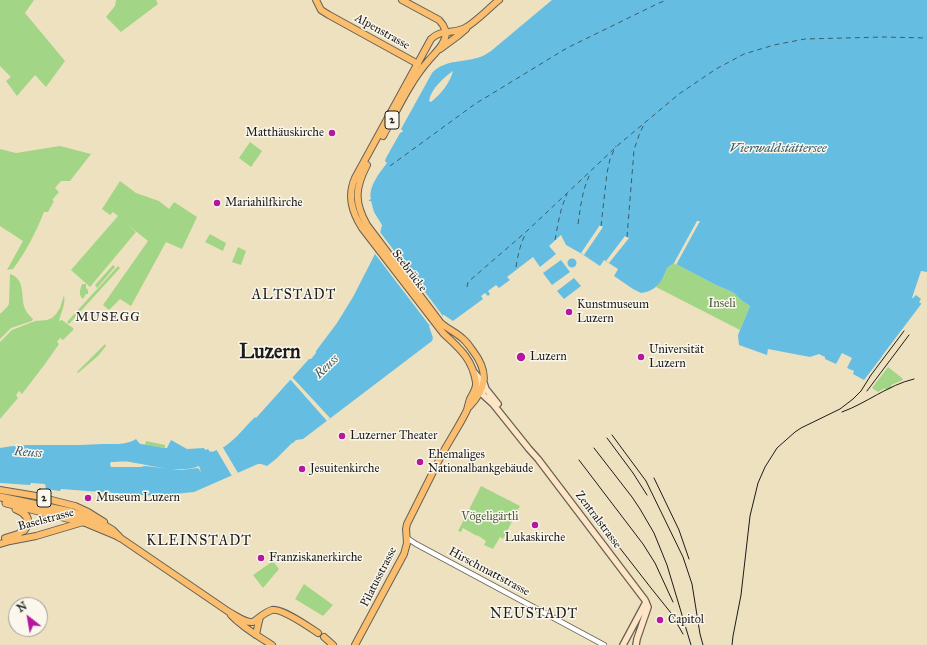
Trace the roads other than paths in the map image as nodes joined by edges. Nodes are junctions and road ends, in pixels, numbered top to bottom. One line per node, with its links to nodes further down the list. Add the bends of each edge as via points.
1 (316, 0): 8 (main road, Alpenstrasse, via 323,11)
2 (402, 0): 5 (main road, via 439,20)
3 (499, 0): 4 (main road, 2)
4 (467, 27): 5 (main road, 2); 6 (main road, 2, via 460,35)
5 (446, 32): 6 (main road, via 445,39); 8 (main road, 2, via 431,39)
6 (437, 50): 7 (main road, 2)
7 (426, 63): 8 (main road); 9 (main road, 2, via 410,86 358,186 359,207)
8 (418, 64): 9 (main road, 2, via 354,181 352,206 356,218)
9 (368, 231): 10 (main road, Seebrücke / 2)
10 (437, 321): 11 (main road, 2, via 443,333 470,362); 12 (main road, Zentralstrasse / 2, via 464,340 478,358 484,374)
11 (474, 372): 13 (main road, Zentralstrasse, via 479,378); 14 (main road, Pilatusstrasse / 2, via 476,388)
12 (484, 383): 13 (main road, Pilatusstrasse / 2); 15 (main road, Zentralstrasse)
13 (481, 390): 14 (main road, Pilatusstrasse / 2); 15 (main road, Zentralstrasse)
14 (467, 410): 22 (main road, Pilatusstrasse / 2, via 408,524)
15 (532, 451): 25 (main road, Zentralstrasse)
16 (0, 490): 21 (main road, 2, via 78,507 114,530)
17 (0, 497): 21 (highway, 2, via 79,514 100,523)
18 (4, 503): 19 (highway); 20 (highway, via 26,516 27,527)
19 (83, 522): 21 (main road, Baselstrasse / 2); 24 (main road, Baselstrasse)
20 (24, 530): 23 (main road, Baselstrasse)
21 (119, 537): 26 (main road, 2)
22 (407, 538): 33 (main road, Pilatusstrasse / 2, via 404,554); 34 (street, Hirschmattstrasse)
23 (0, 540)
24 (0, 544)
25 (646, 602): 35 (main road); 36 (main road, via 648,607)
26 (229, 612): 27 (main road, 2, via 247,622 253,622); 29 (main road, 2)
27 (260, 617): 28 (main road, 2, via 278,610); 29 (main road)
28 (318, 633)
29 (256, 635): 31 (main road, 2)
30 (324, 637): 32 (main road)
31 (272, 645)
32 (333, 645)
33 (355, 645)
34 (604, 645)
35 (623, 645)
36 (636, 645)

